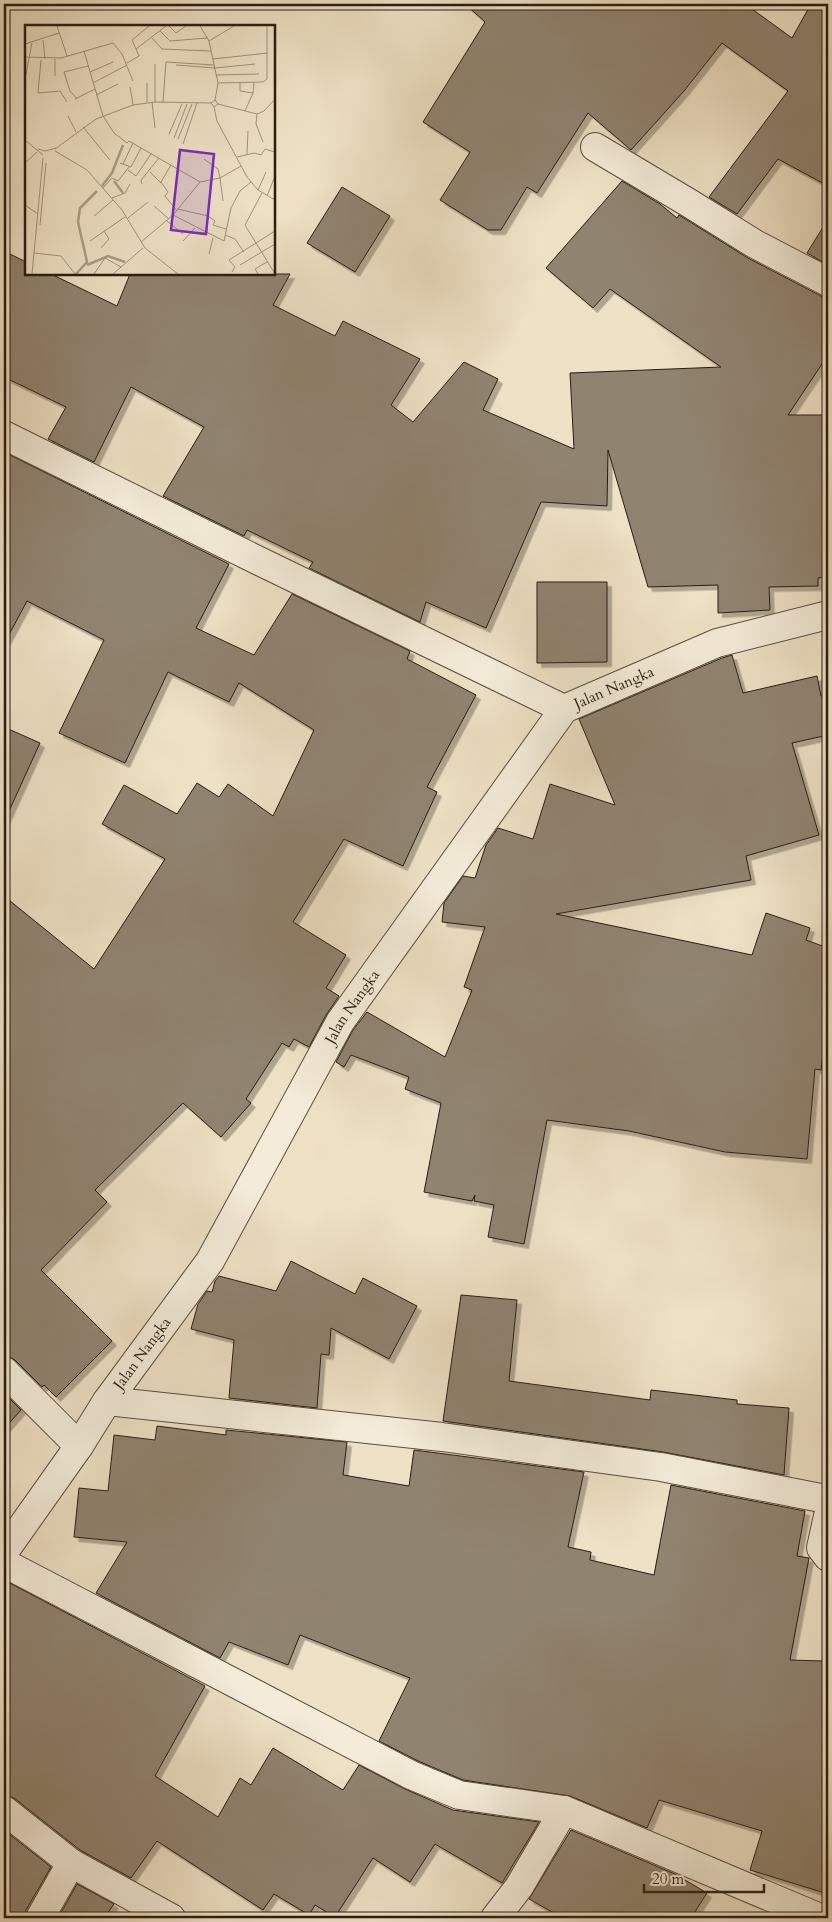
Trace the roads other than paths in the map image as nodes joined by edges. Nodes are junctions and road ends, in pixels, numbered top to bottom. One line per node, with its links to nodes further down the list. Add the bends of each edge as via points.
1 (596, 148): 2 (street, via 755,244)
2 (828, 282)
3 (4, 435): 5 (street)
4 (828, 615): 5 (street, Jalan Nangka, via 717,643)
5 (564, 709): 7 (street, Jalan Nangka, via 340,1022 210,1261)
6 (4, 1371): 8 (street)
7 (108, 1401): 8 (street, Jalan Nangka); 9 (street, via 442,1437 661,1467 826,1499)
8 (80, 1446): 11 (street, Jalan Nangka)
9 (828, 1504)
10 (828, 1516): 12 (street, via 821,1548)
11 (4, 1552)
12 (828, 1557)
13 (4, 1563): 15 (street, via 411,1775 459,1795)
14 (4, 1810): 16 (street)
15 (564, 1810): 19 (street, via 519,1887); 20 (street)
16 (71, 1863): 17 (street); 18 (street)
17 (40, 1918)
18 (171, 1918)
19 (494, 1918)
20 (820, 1918)

